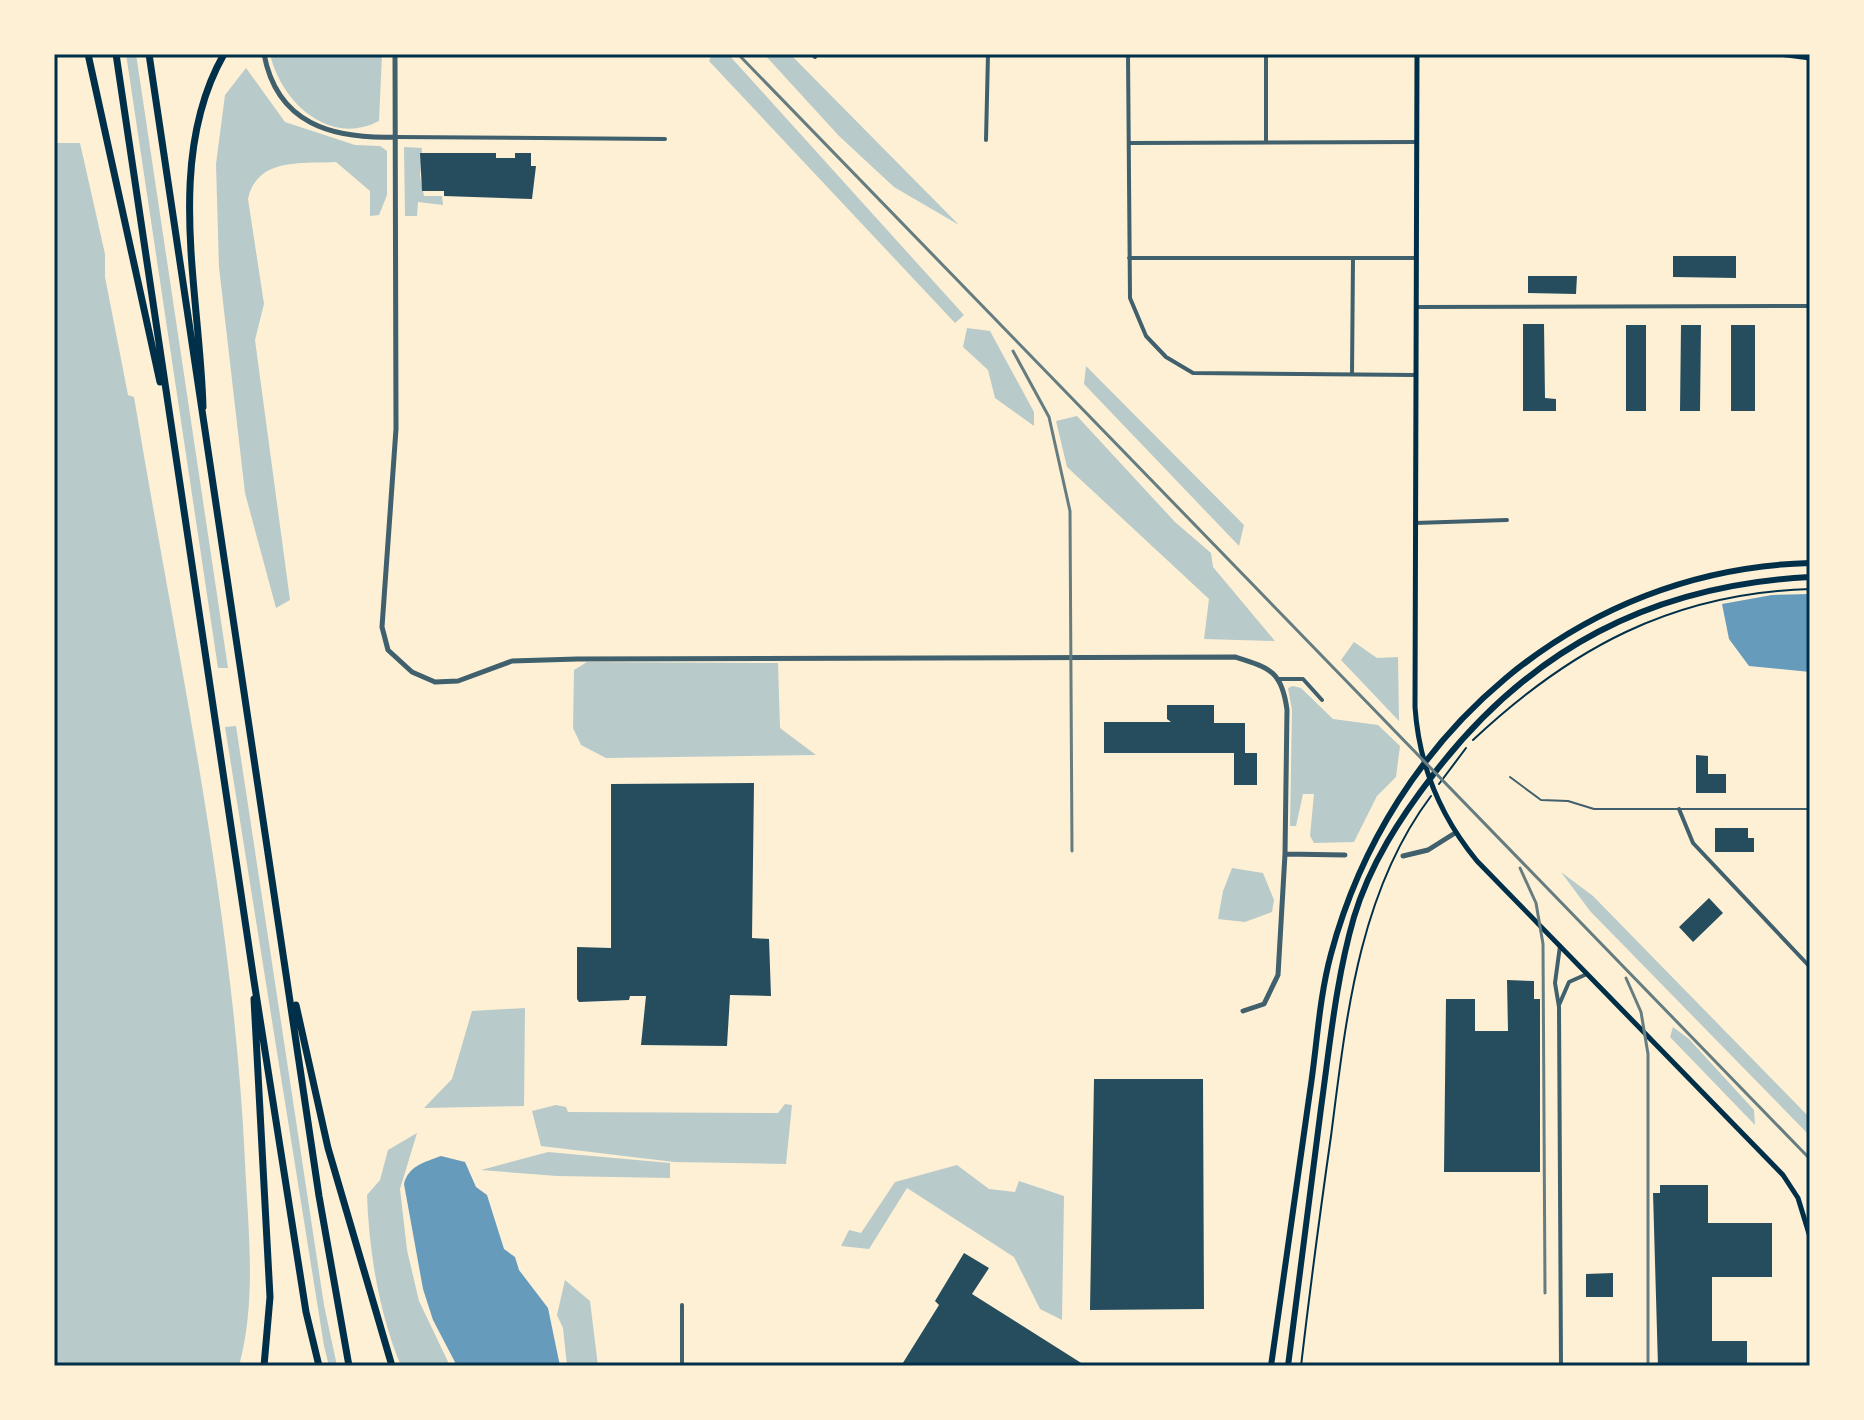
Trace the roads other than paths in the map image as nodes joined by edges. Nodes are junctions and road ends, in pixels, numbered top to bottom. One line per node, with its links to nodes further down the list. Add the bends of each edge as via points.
1 (88, 54): 27 (highway)
2 (116, 54): 27 (highway)
3 (149, 54): 26 (highway)
4 (224, 54): 26 (highway, via 201,109 191,174)
5 (264, 54): 13 (street, via 277,91 309,122 354,138)
6 (395, 54): 13 (street)
7 (988, 54): 15 (street)
8 (1128, 54): 18 (street)
9 (1266, 54): 16 (street)
10 (1417, 54): 17 (main road)
11 (1779, 54): 12 (main road)
12 (1810, 58)
13 (395, 137): 14 (street); 32 (street, via 396,429 382,627 388,650 412,672 435,682 458,681 512,661 1235,657 1270,668)
14 (665, 139)
15 (986, 140)
16 (1266, 142): 17 (street); 18 (street)
17 (1417, 142): 21 (main road)
18 (1129, 143): 19 (street)
19 (1129, 258): 20 (street); 24 (street, via 1130,298 1146,336 1166,357 1193,373)
20 (1353, 258): 21 (street); 24 (street)
21 (1416, 258): 23 (main road)
22 (1810, 306): 23 (street)
23 (1415, 307): 25 (main road)
24 (1352, 374): 25 (street)
25 (1415, 375): 29 (main road)
26 (204, 445): 42 (highway)
27 (175, 454): 45 (highway)
28 (1507, 520): 29 (street)
29 (1415, 523): 37 (main road, via 1419,747)
30 (1810, 563): 55 (main road, via 1759,566 1697,579 1610,610 1528,658 1456,723 1411,781 1369,851 1330,955)
31 (1810, 577): 56 (main road, via 1718,588 1656,606 1551,657 1464,734 1394,828 1367,883 1345,952)
32 (1277, 679): 33 (street, via 1303,679); 38 (street, via 1287,710)
33 (1322, 700)
34 (1510, 777): 35 (lane, via 1541,800 1594,809)
35 (1679, 809): 36 (lane); 43 (street, via 1693,843)
36 (1810, 809)
37 (1455, 833): 40 (street, via 1428,850); 41 (main road)
38 (1285, 854): 39 (street); 47 (street, via 1278,975 1264,1004)
39 (1345, 855)
40 (1403, 856)
41 (1560, 946): 44 (main road); 46 (street, via 1555,983)
42 (286, 964): 52 (highway); 53 (highway, via 328,1148)
43 (1810, 967)
44 (1587, 974): 46 (street, via 1569,982); 48 (main road, via 1783,1175 1798,1198)
45 (254, 981): 50 (highway, via 270,1297); 51 (highway)
46 (1559, 1007): 57 (street)
47 (1243, 1011)
48 (1810, 1237)
49 (682, 1305): 54 (street)
50 (264, 1366)
51 (319, 1366)
52 (349, 1366)
53 (392, 1366)
54 (682, 1366)
55 (1271, 1366)
56 (1288, 1366)
57 (1561, 1366)

